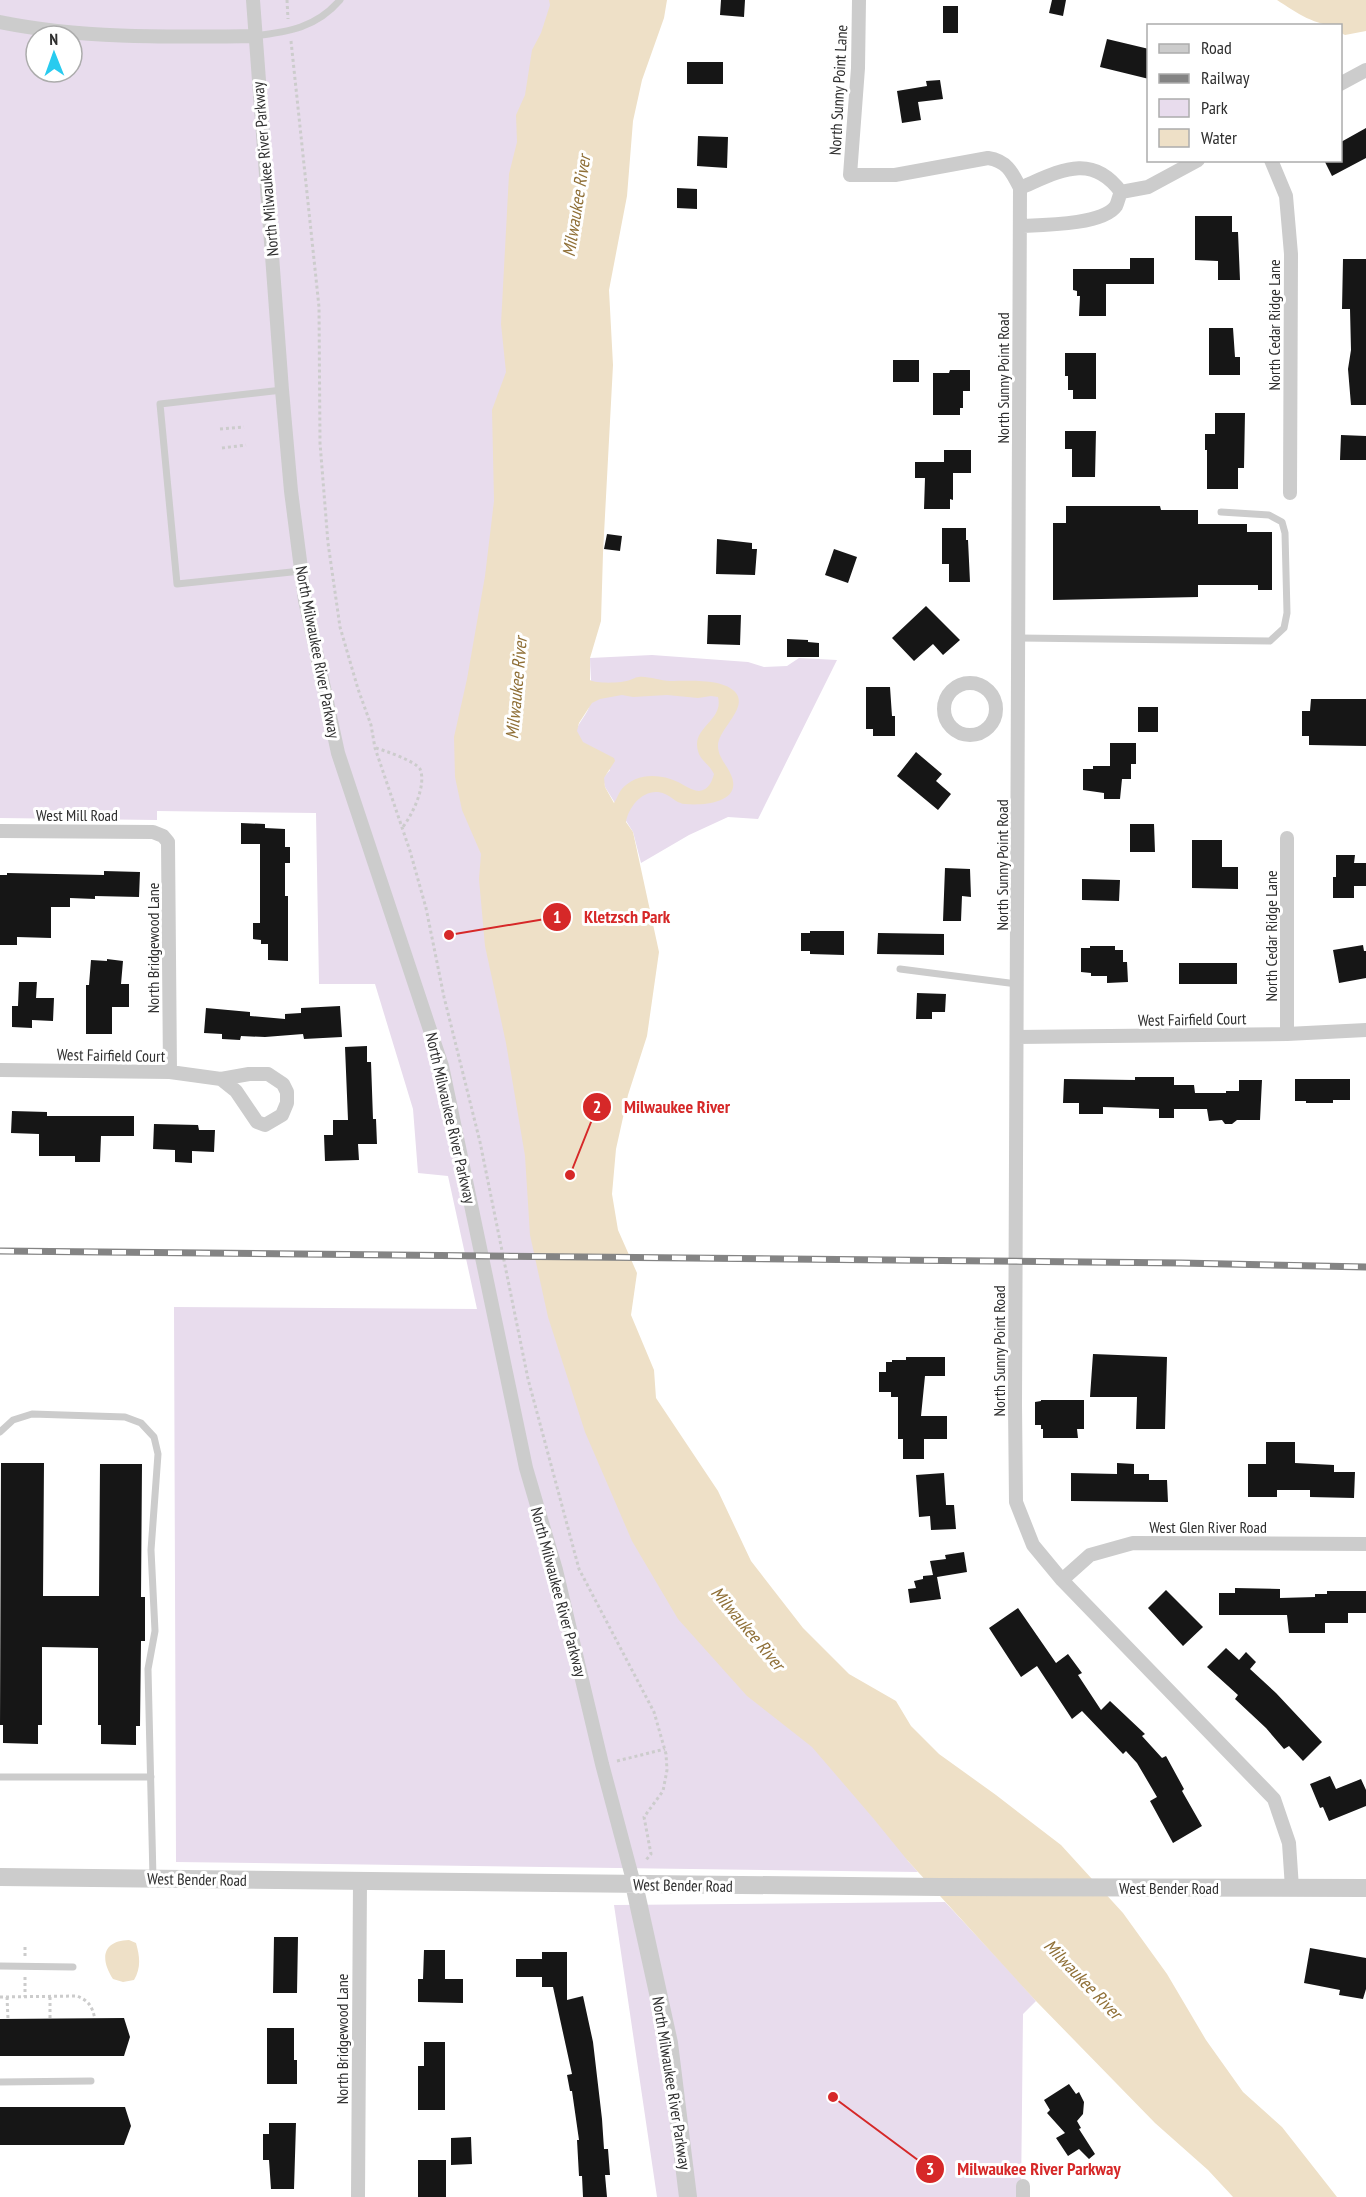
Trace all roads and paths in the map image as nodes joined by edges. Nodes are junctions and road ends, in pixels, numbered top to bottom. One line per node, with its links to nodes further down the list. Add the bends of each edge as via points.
1 (253, 0): 7 (street, North Milwaukee River Parkway)
2 (287, 0): 5 (path)
3 (340, 0): 7 (lane, via 324,15 290,32)
4 (859, 0): 13 (street, North Sunny Point Lane, via 850,176 921,172 988,158 1009,167)
5 (288, 20)
6 (0, 22): 7 (street, via 76,33 168,38)
7 (254, 36): 16 (street, North Milwaukee River Parkway)
8 (291, 45): 27 (path, via 319,307 320,443 328,543 340,627)
9 (1366, 70): 10 (street)
10 (1342, 83)
11 (1194, 162): 14 (street, via 1148,187)
12 (1272, 162): 21 (street, North Cedar Ridge Lane, via 1286,196 1291,254)
13 (1020, 188): 14 (street, via 1063,170 1089,168 1103,173); 15 (street, North Sunny Point Road)
14 (1121, 192): 15 (street, via 1115,207 1097,218)
15 (1020, 226): 24 (street, North Sunny Point Road)
16 (282, 390): 23 (street, North Milwaukee River Parkway); 23 (lane, via 160,404 177,584)
17 (244, 427): 18 (path)
18 (220, 429)
19 (246, 445): 20 (path)
20 (222, 448)
21 (1290, 493)
22 (1221, 512): 24 (lane, via 1269,514 1282,522 1287,613 1284,628 1270,641)
23 (301, 571): 44 (street, North Milwaukee River Parkway, via 338,753 442,1066 526,1468 556,1570)
24 (1019, 638): 26 (street, North Sunny Point Road)
25 (996, 710): 26 (street)
26 (1019, 711): 33 (street, North Sunny Point Road)
27 (375, 748): 28 (path); 28 (path, via 419,769 422,782 417,803)
28 (402, 828): 43 (path, via 426,908 480,1142 528,1379 579,1569 654,1712)
29 (0, 831): 30 (street, West Mill Road)
30 (153, 832): 38 (street, North Bridgewood Lane, via 168,842)
31 (1287, 838): 35 (street, North Cedar Ridge Lane)
32 (900, 969): 33 (lane)
33 (1017, 984): 36 (street, North Sunny Point Road)
34 (1366, 1030): 35 (street, West Fairfield Court)
35 (1287, 1034): 36 (street, West Fairfield Court)
36 (1017, 1037): 42 (street, North Sunny Point Road, via 1016,1502 1033,1545)
37 (0, 1070): 38 (street, West Fairfield Court)
38 (170, 1072): 39 (street, West Fairfield Court)
39 (220, 1079): 39 (street, West Fairfield Court, via 236,1091 257,1122 265,1125 282,1116 287,1092 275,1077 249,1074)
40 (0, 1432): 46 (lane, via 13,1420 32,1414 114,1416 141,1423 154,1437 158,1454 151,1550 155,1631 148,1669)
41 (1366, 1544): 42 (street, West Glen River Road, via 1133,1543 1090,1555)
42 (1062, 1580): 52 (street, North Sunny Point Road, via 1274,1800 1289,1843)
43 (665, 1749): 44 (path); 47 (path, via 663,1791 644,1817 651,1854)
44 (602, 1764): 51 (street, North Milwaukee River Parkway)
45 (0, 1777): 46 (lane)
46 (151, 1777): 49 (lane)
47 (646, 1860)
48 (0, 1877): 49 (street, West Bender Road)
49 (153, 1878): 50 (street, West Bender Road)
50 (360, 1881): 51 (street, West Bender Road); 64 (street, North Bridgewood Lane)
51 (634, 1884): 52 (street, West Bender Road); 65 (street, North Milwaukee River Parkway, via 669,2043)
52 (1292, 1888): 53 (street, West Bender Road)
53 (1366, 1888)
54 (0, 1966): 55 (lane)
55 (73, 1967)
56 (50, 1996): 58 (path); 60 (path); 61 (path, via 87,2000)
57 (0, 1997): 58 (path)
58 (7, 1997): 59 (path)
59 (8, 2019)
60 (50, 2019)
61 (95, 2019)
62 (91, 2081): 63 (lane)
63 (0, 2082)
64 (358, 2197)
65 (688, 2197)

